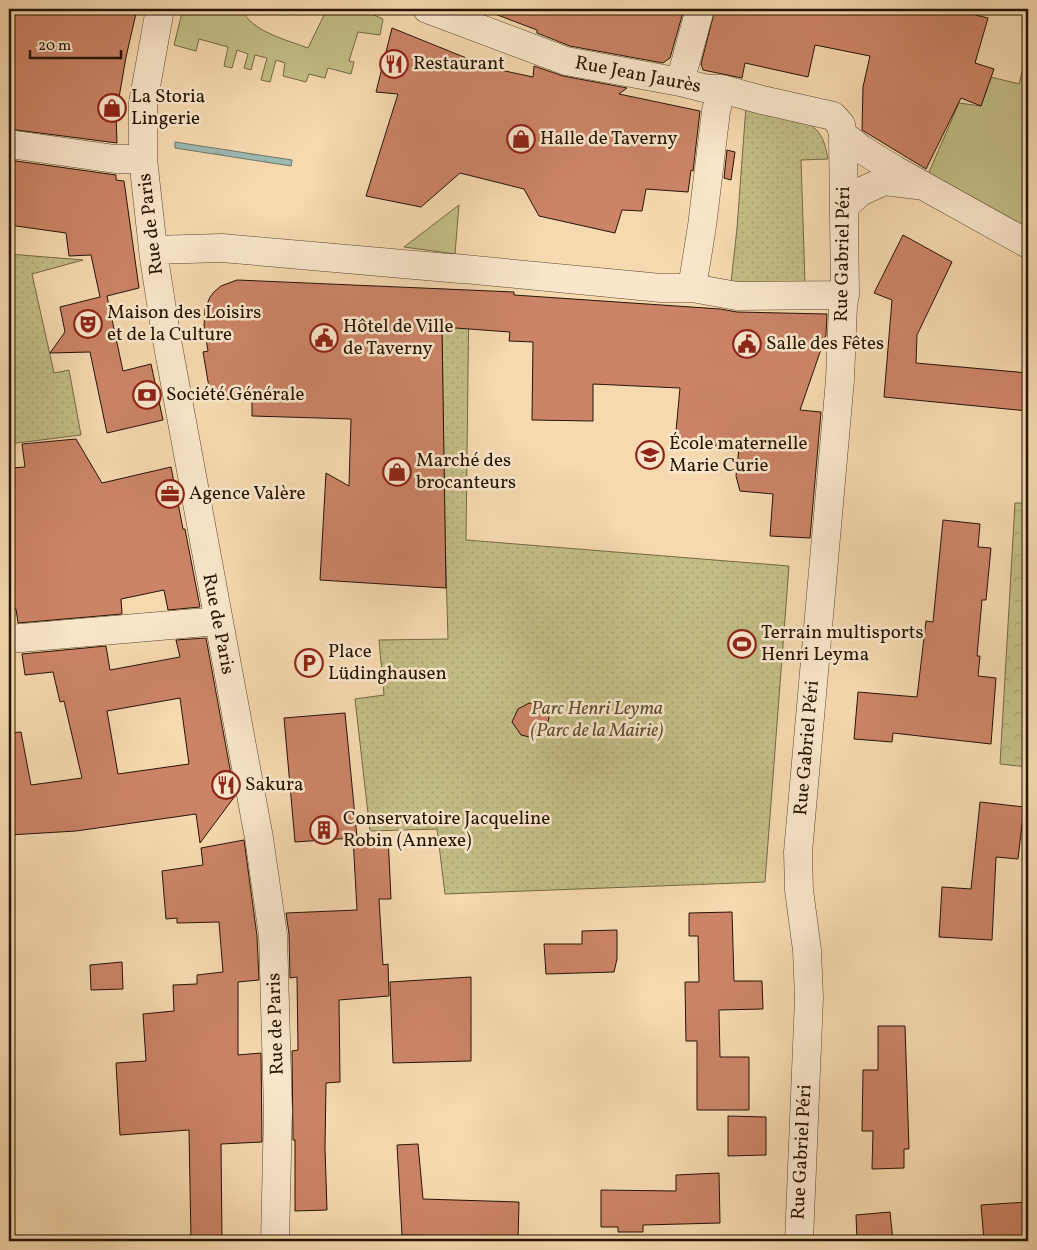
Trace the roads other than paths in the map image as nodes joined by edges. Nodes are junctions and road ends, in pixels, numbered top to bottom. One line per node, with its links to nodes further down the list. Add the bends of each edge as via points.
1 (160, 9): 8 (street, Rue de Paris, via 143,103)
2 (427, 9): 4 (street, Rue Jean Jaurès, via 566,61)
3 (700, 9): 4 (street)
4 (680, 82): 5 (street, Rue Jean Jaurès)
5 (722, 89): 6 (street, Rue Jean Jaurès, via 833,116 841,125); 13 (street, via 716,111)
6 (843, 135): 9 (street); 10 (street, Rue Gabriel Péri)
7 (9, 144): 8 (street, via 115,159)
8 (143, 159): 12 (street, Rue de Paris)
9 (924, 186): 10 (street, via 884,181 860,192); 11 (street)
10 (844, 207): 14 (street, Rue Gabriel Péri)
11 (1028, 244)
12 (153, 250): 13 (street, via 222,248 660,288); 15 (street, Rue de Paris)
13 (692, 288): 14 (street, via 737,296)
14 (845, 295): 18 (street, Rue Gabriel Péri, via 799,843 799,890 807,950 808,998)
15 (218, 621): 16 (street); 17 (street, Rue de Paris, via 259,838 273,934 278,1110)
16 (9, 639)
17 (275, 1241)
18 (799, 1241)

